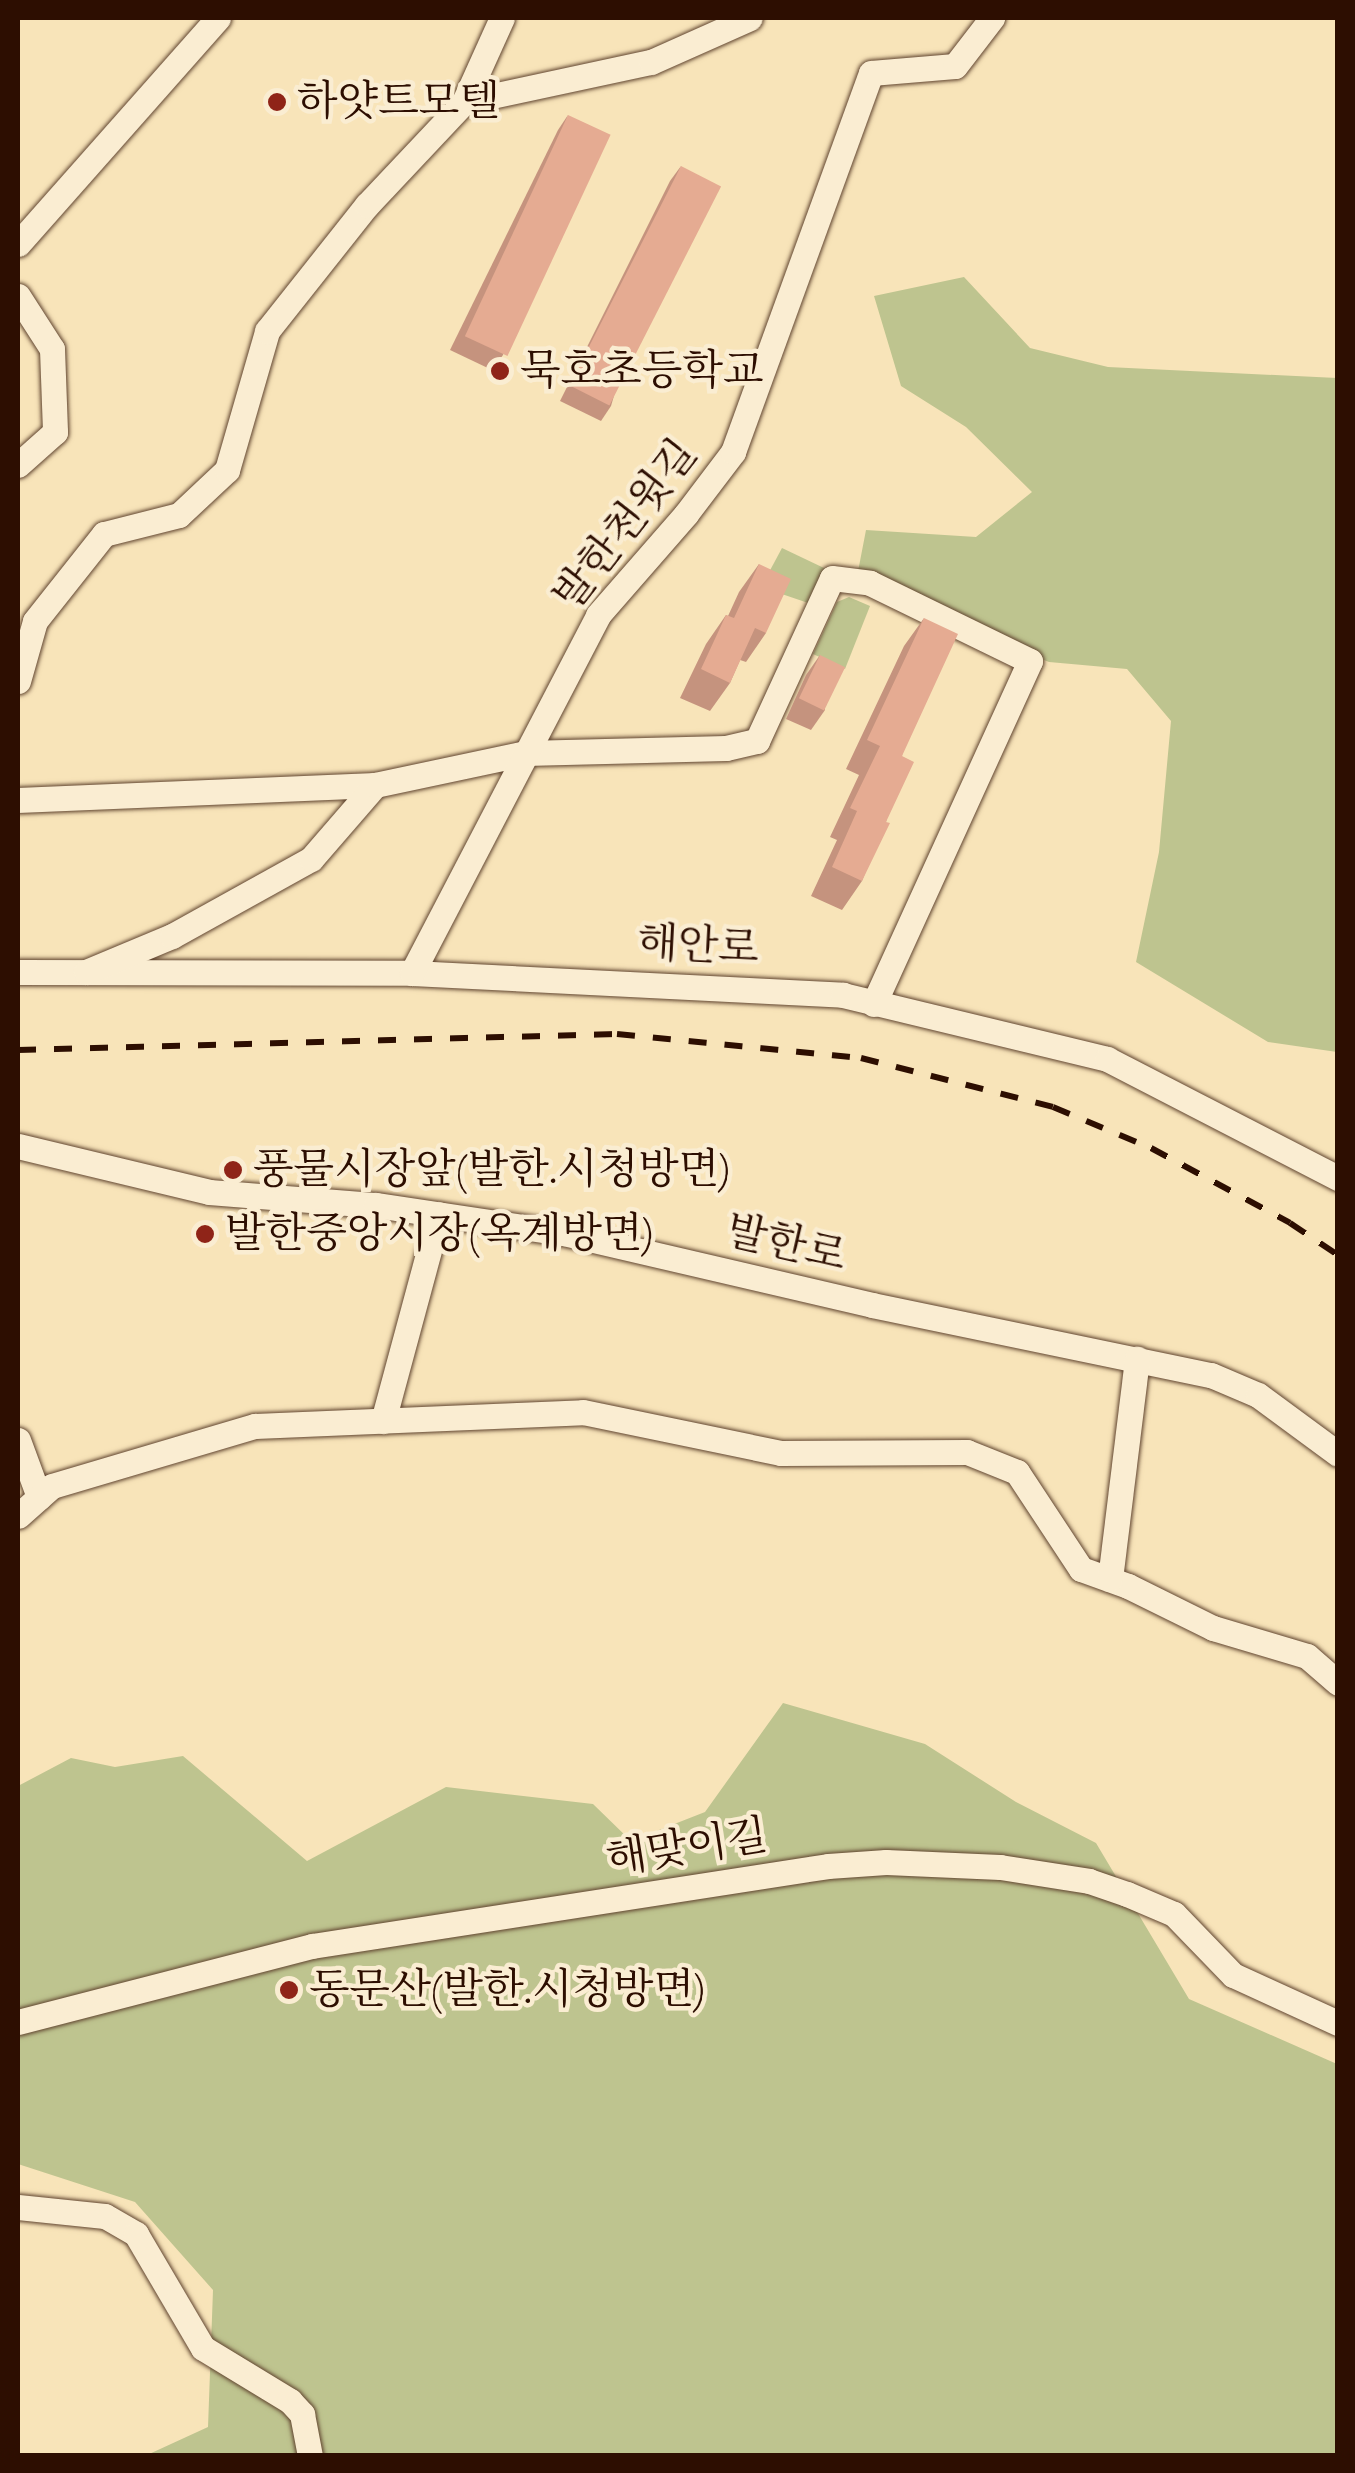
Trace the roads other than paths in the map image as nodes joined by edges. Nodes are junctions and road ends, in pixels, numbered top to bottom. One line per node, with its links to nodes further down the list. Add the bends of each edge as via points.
1 (218, 18): 6 (street)
2 (502, 18): 5 (street)
3 (750, 18): 5 (street, via 652,62)
4 (992, 18): 10 (street, 발한천윗길, via 955,66 871,74 732,452 598,615)
5 (464, 102): 9 (street, via 367,205 267,331 227,470 179,515 104,534 35,621)
6 (18, 244)
7 (18, 296): 8 (street, via 52,349 56,432)
8 (18, 466)
9 (18, 682)
10 (526, 753): 11 (street); 15 (street, 발한천윗길); 16 (street, via 726,748 756,740 832,578 870,583 1030,661)
11 (376, 785): 12 (street); 14 (street, via 311,859 172,936)
12 (18, 800)
13 (18, 972): 14 (street, 해안로)
14 (86, 972): 15 (street, 해안로)
15 (412, 973): 16 (street, 해안로, via 733,987 843,995)
16 (874, 1004): 18 (street, 해안로, via 1108,1059)
17 (18, 1146): 19 (street, 발한로, via 209,1192)
18 (1338, 1178)
19 (439, 1214): 20 (street, 발한로, via 564,1233); 21 (street)
20 (1137, 1359): 23 (street, 발한로, via 1211,1375 1258,1395); 26 (street)
21 (383, 1420): 24 (street, via 255,1426 52,1486); 26 (street, via 582,1412 781,1453 967,1452 1017,1472 1082,1569)
22 (18, 1440): 24 (street)
23 (1338, 1454)
24 (39, 1496): 25 (street)
25 (18, 1516)
26 (1110, 1579): 27 (street, via 1214,1628 1307,1656)
27 (1338, 1683)
28 (18, 2022): 29 (street, 해맞이길, via 312,1946 886,1862 1000,1867 1090,1882 1141,1899 1174,1914 1233,1974)
29 (1338, 2023)
30 (18, 2207): 31 (street, via 105,2216 136,2234 204,2348 302,2414)
31 (310, 2456)

